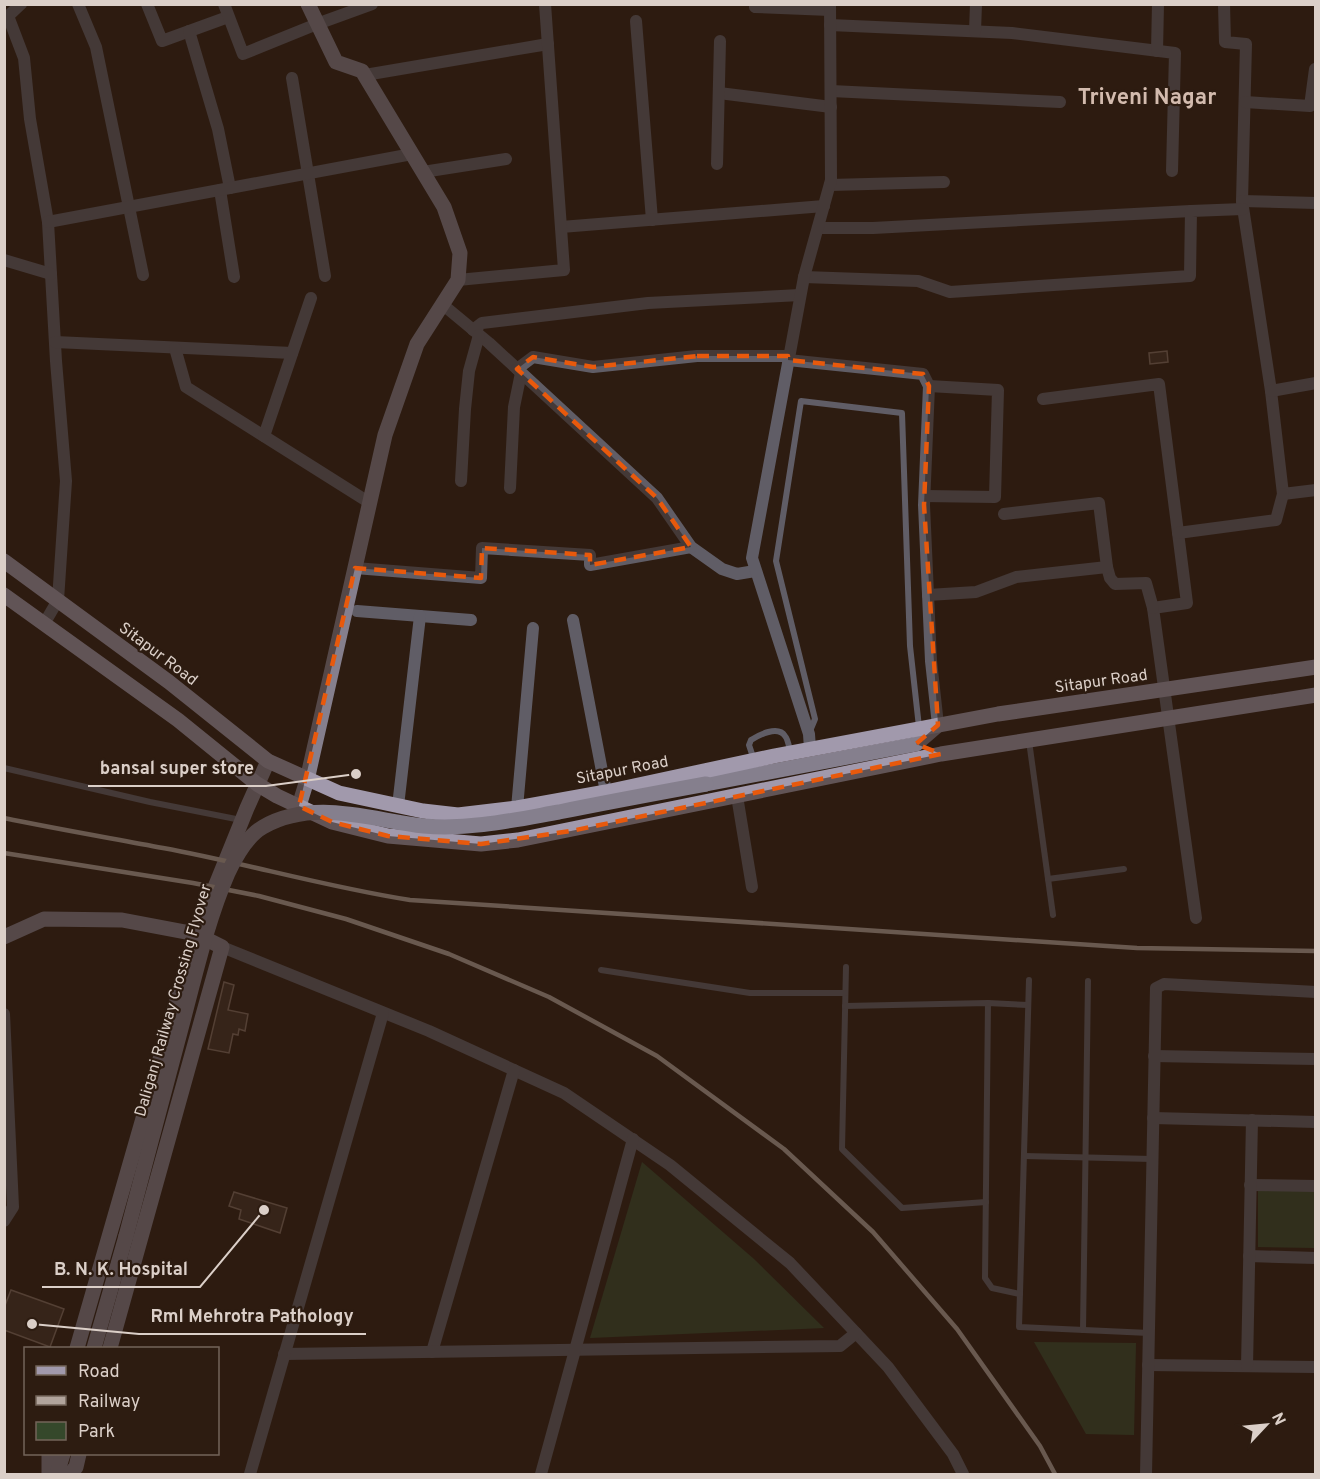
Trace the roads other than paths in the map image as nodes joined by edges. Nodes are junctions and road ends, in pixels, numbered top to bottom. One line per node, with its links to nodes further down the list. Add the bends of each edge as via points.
1 (21, 4): 14 (street)
2 (78, 4): 43 (street, via 96,47)
3 (147, 4): 18 (street, via 162,41)
4 (224, 4): 13 (street)
5 (308, 4): 16 (street)
6 (372, 4): 16 (street)
7 (545, 4): 21 (street)
8 (756, 4): 12 (street, via 755,7)
9 (976, 4): 19 (street)
10 (1158, 4): 22 (street)
11 (1224, 4): 29 (street, via 1225,42 1246,44)
12 (830, 8): 17 (street)
13 (228, 17): 16 (street, via 243,54); 18 (street)
14 (6, 18): 46 (street, via 24,58)
15 (636, 21): 45 (street)
16 (317, 24): 24 (street, via 336,62)
17 (830, 25): 19 (street); 26 (street)
18 (189, 31): 39 (street, via 218,129)
19 (975, 31): 22 (street)
20 (720, 41): 27 (street)
21 (548, 44): 24 (street); 47 (street)
22 (1157, 51): 34 (street, via 1174,53)
23 (1314, 69): 29 (street, via 1310,106)
24 (365, 75): 31 (street)
25 (292, 78): 36 (street)
26 (831, 91): 28 (street); 30 (street)
27 (719, 93): 30 (street); 33 (street)
28 (1060, 102)
29 (1245, 102): 41 (street)
30 (831, 108): 38 (street)
31 (412, 154): 35 (street); 36 (street)
32 (506, 159): 35 (street)
33 (717, 164)
34 (1172, 171)
35 (423, 172): 55 (street, via 444,207 460,253)
36 (308, 174): 39 (street); 52 (street)
37 (944, 182): 38 (street)
38 (830, 185): 42 (street)
39 (225, 189): 43 (street); 53 (street)
40 (1316, 203): 41 (street)
41 (1243, 205): 44 (street); 67 (street)
42 (824, 206): 45 (street); 48 (street)
43 (129, 207): 46 (street); 51 (street)
44 (1191, 211): 48 (street); 54 (street, via 1191,276 950,292 918,281)
45 (652, 220): 47 (street)
46 (48, 222): 50 (street)
47 (561, 227): 55 (street, via 564,270)
48 (818, 228): 54 (street)
49 (4, 260): 50 (street)
50 (51, 274): 60 (street)
51 (143, 275)
52 (325, 276)
53 (234, 277)
54 (804, 278): 56 (street)
55 (459, 280): 58 (street)
56 (800, 295): 59 (street, via 648,303 482,323); 63 (street)
57 (311, 298): 62 (street)
58 (442, 304): 59 (street); 75 (street, via 417,344 385,435)
59 (476, 332): 64 (street); 70 (street, via 468,380)
60 (55, 342): 61 (street); 85 (street, via 66,481)
61 (175, 348): 62 (street); 69 (street, via 186,387)
62 (292, 353): 69 (street)
63 (788, 358): 64 (street, via 697,356 594,367 533,357); 66 (street, via 923,374); 82 (street, via 752,558)
64 (519, 371): 71 (street); 78 (street, via 657,498)
65 (1316, 383): 67 (street)
66 (929, 386): 74 (street); 74 (street, via 998,390 995,497)
67 (1271, 390): 73 (street)
68 (1043, 399): 77 (street, via 1159,384)
69 (264, 436): 75 (street)
70 (461, 482)
71 (510, 488)
72 (1316, 490): 73 (street)
73 (1283, 494): 77 (street, via 1276,520)
74 (925, 496): 83 (street)
75 (370, 503): 81 (street)
76 (1004, 514): 80 (street, via 1099,503)
77 (1178, 533): 86 (street, via 1187,603)
78 (691, 547): 81 (street, via 590,565 590,555 482,548 481,578); 82 (street, via 722,569 737,574)
79 (4, 561): 85 (main road, Sitapur Road)
80 (1107, 567): 83 (street, via 1016,577 976,592); 86 (street, via 1115,584 1146,583)
81 (355, 568): 106 (street)
82 (755, 571): 100 (street)
83 (928, 595): 97 (street)
84 (4, 596): 91 (main road)
85 (58, 600): 91 (street); 104 (main road, Sitapur Road)
86 (1153, 608): 94 (street)
87 (357, 611): 88 (street)
88 (420, 616): 89 (street); 111 (street)
89 (471, 620)
90 (573, 620): 108 (street)
91 (44, 624): 107 (main road, via 200,737)
92 (533, 628): 112 (street)
93 (1316, 667): 94 (main road, Sitapur Road)
94 (1163, 689): 96 (street); 97 (main road, Sitapur Road)
95 (1316, 695): 96 (main road)
96 (1167, 718): 99 (main road); 118 (street)
97 (938, 725): 98 (main road, Sitapur Road)
98 (918, 736): 100 (main road, Sitapur Road); 100 (lane, via 910,646 903,413 801,401 776,561 815,719); 102 (street); 154 (street, Daliganj Railway Crossing Flyover, bridge, via 706,784 508,821 459,827 424,826 323,812 303,813 262,827 239,851 228,873 199,959)
99 (1029, 740): 102 (main road); 115 (lane)
100 (809, 742): 101 (main road, Sitapur Road)
101 (790, 753): 103 (main road, Sitapur Road); 103 (lane, via 786,736 772,731 751,740)
102 (941, 754): 109 (main road)
103 (754, 760): 108 (main road, Sitapur Road)
104 (268, 761): 106 (main road, Sitapur Road); 107 (street)
105 (4, 768): 113 (lane)
106 (307, 780): 110 (street); 111 (main road, Sitapur Road, via 339,794)
107 (257, 784): 110 (main road); 113 (street)
108 (606, 792): 112 (main road, Sitapur Road)
109 (737, 796): 110 (main road, via 571,831 482,844 388,836 332,822); 116 (street)
110 (299, 806)
111 (398, 806): 112 (main road, Sitapur Road, via 458,815)
112 (517, 808)
113 (241, 820): 119 (street)
114 (1124, 870): 115 (lane)
115 (1048, 879): 117 (lane)
116 (752, 887)
117 (1053, 915)
118 (1196, 918)
119 (196, 934): 120 (street, via 122,920 44,920); 121 (street); 153 (street)
120 (4, 937)
121 (222, 947): 131 (street); 155 (street)
122 (846, 967): 127 (lane)
123 (601, 970): 127 (lane, via 750,993)
124 (1029, 980): 129 (lane)
125 (1088, 981): 141 (lane)
126 (1316, 992): 133 (street, via 1164,984 1156,988)
127 (845, 993): 130 (lane)
128 (988, 1003): 129 (lane); 130 (lane); 145 (lane)
129 (1028, 1005): 140 (lane)
130 (845, 1006): 145 (lane, via 842,1149 902,1209)
131 (382, 1012): 135 (street); 158 (street)
132 (4, 1014): 146 (street, via 13,1208)
133 (1154, 1056): 134 (street); 136 (street)
134 (1316, 1059)
135 (514, 1070): 139 (street, via 564,1093); 157 (street)
136 (1153, 1118): 137 (street); 142 (street)
137 (1252, 1120): 138 (street); 143 (street)
138 (1316, 1122)
139 (633, 1139): 151 (street, via 790,1263); 156 (street)
140 (1024, 1156): 141 (lane); 149 (lane)
141 (1085, 1158): 142 (lane); 150 (lane)
142 (1152, 1159): 152 (street)
143 (1250, 1185): 144 (street); 147 (street)
144 (1316, 1186)
145 (986, 1202): 149 (lane, via 985,1278 992,1288)
146 (4, 1221)
147 (1249, 1257): 148 (street); 160 (street)
148 (1316, 1258)
149 (1020, 1294): 150 (lane, via 1019,1328)
150 (1083, 1330): 152 (lane)
151 (856, 1333): 156 (street, via 840,1346); 170 (street, via 888,1367 953,1454)
152 (1149, 1333): 159 (street)
153 (77, 1347)
154 (94, 1347)
155 (110, 1347)
156 (576, 1350): 157 (street); 169 (street)
157 (432, 1352): 158 (street)
158 (284, 1354): 168 (street)
159 (1148, 1365): 160 (street); 171 (street)
160 (1247, 1366): 161 (street)
161 (1316, 1367)
162 (49, 1455): 165 (street)
163 (63, 1455): 166 (street)
164 (79, 1455): 167 (street)
165 (49, 1474)
166 (57, 1474)
167 (70, 1474)
168 (250, 1474)
169 (541, 1474)
170 (963, 1474)
171 (1146, 1474)

